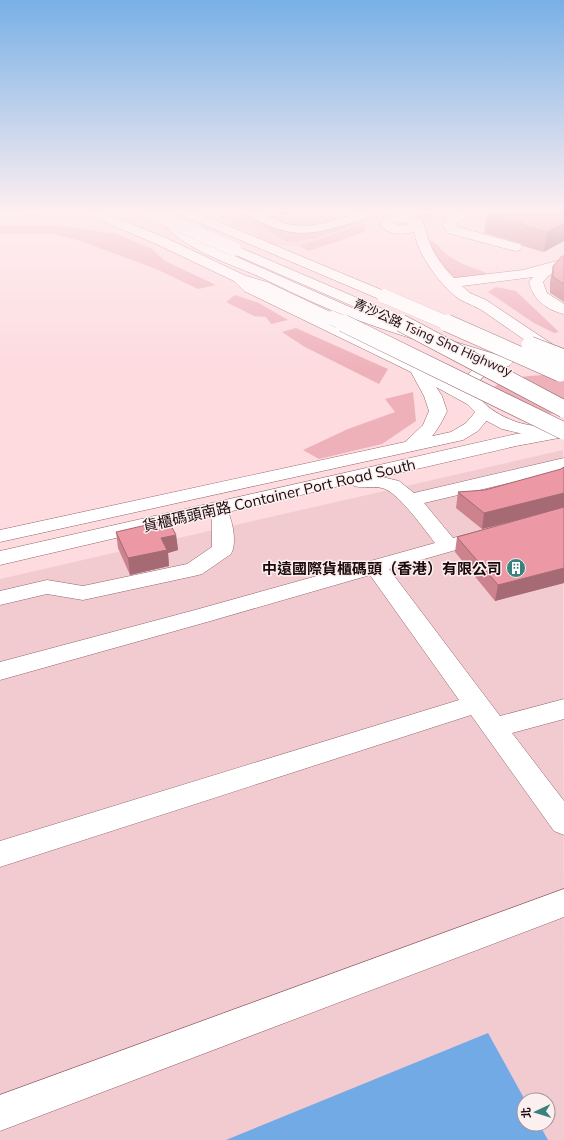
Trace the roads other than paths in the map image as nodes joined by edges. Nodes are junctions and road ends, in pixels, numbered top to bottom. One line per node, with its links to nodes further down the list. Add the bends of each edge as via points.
1 (210, 264): 7 (main road)
2 (241, 264): 14 (main road, via 339,308)
3 (269, 264): 11 (main road, 青沙公路 Tsing Sha Highway, bridge)
4 (435, 264): 8 (main road)
5 (312, 265): 12 (main road, bridge); 17 (main road, 青沙公路 Tsing Sha Highway, bridge)
6 (562, 265): 8 (main road, via 517,275); 10 (main road, via 543,273 536,282 538,292 548,302)
7 (239, 278): 16 (main road, via 249,288); 21 (main road, bridge, via 262,285 447,372)
8 (450, 283): 9 (main road)
9 (465, 296): 12 (main road, via 481,303); 13 (main road, via 469,305 510,338)
10 (564, 310)
11 (385, 315): 18 (main road, 青沙公路 Tsing Sha Highway, bridge); 20 (main road, bridge)
12 (564, 359)
13 (524, 360): 14 (main road); 15 (main road)
14 (504, 362): 19 (main road, via 473,376 468,388)
15 (564, 364)
16 (416, 368): 19 (main road); 22 (main road, via 433,396 438,411 431,427)
17 (564, 375)
18 (564, 396)
19 (478, 407): 21 (main road, via 511,426); 22 (main road, 貨櫃碼頭南路 Container Port Road South, via 472,427 457,436)
20 (564, 409)
21 (562, 432): 23 (main road, 貨櫃碼頭南路 Container Port Road South)
22 (409, 447): 29 (main road, 貨櫃碼頭南路 Container Port Road South)
23 (430, 460): 25 (main road, 貨櫃碼頭南路 Container Port Road South); 26 (main road, via 413,478)
24 (564, 464): 26 (main road)
25 (329, 484): 26 (main road, via 383,483); 27 (main road, 貨櫃碼頭南路 Container Port Road South)
26 (415, 498): 30 (main road)
27 (217, 510): 31 (main road, 貨櫃碼頭南路 Container Port Road South); 33 (main road, via 222,521 223,549 194,569 83,594 47,588)
28 (505, 531): 30 (main road)
29 (0, 536)
30 (455, 544): 32 (main road)
31 (0, 558)
32 (375, 566): 34 (main road); 35 (main road)
33 (0, 598)
34 (0, 671)
35 (476, 704): 37 (main road); 39 (main road)
36 (564, 709): 37 (main road)
37 (494, 728): 38 (main road)
38 (564, 823)
39 (0, 854)
40 (564, 903): 41 (main road)
41 (0, 1113)

